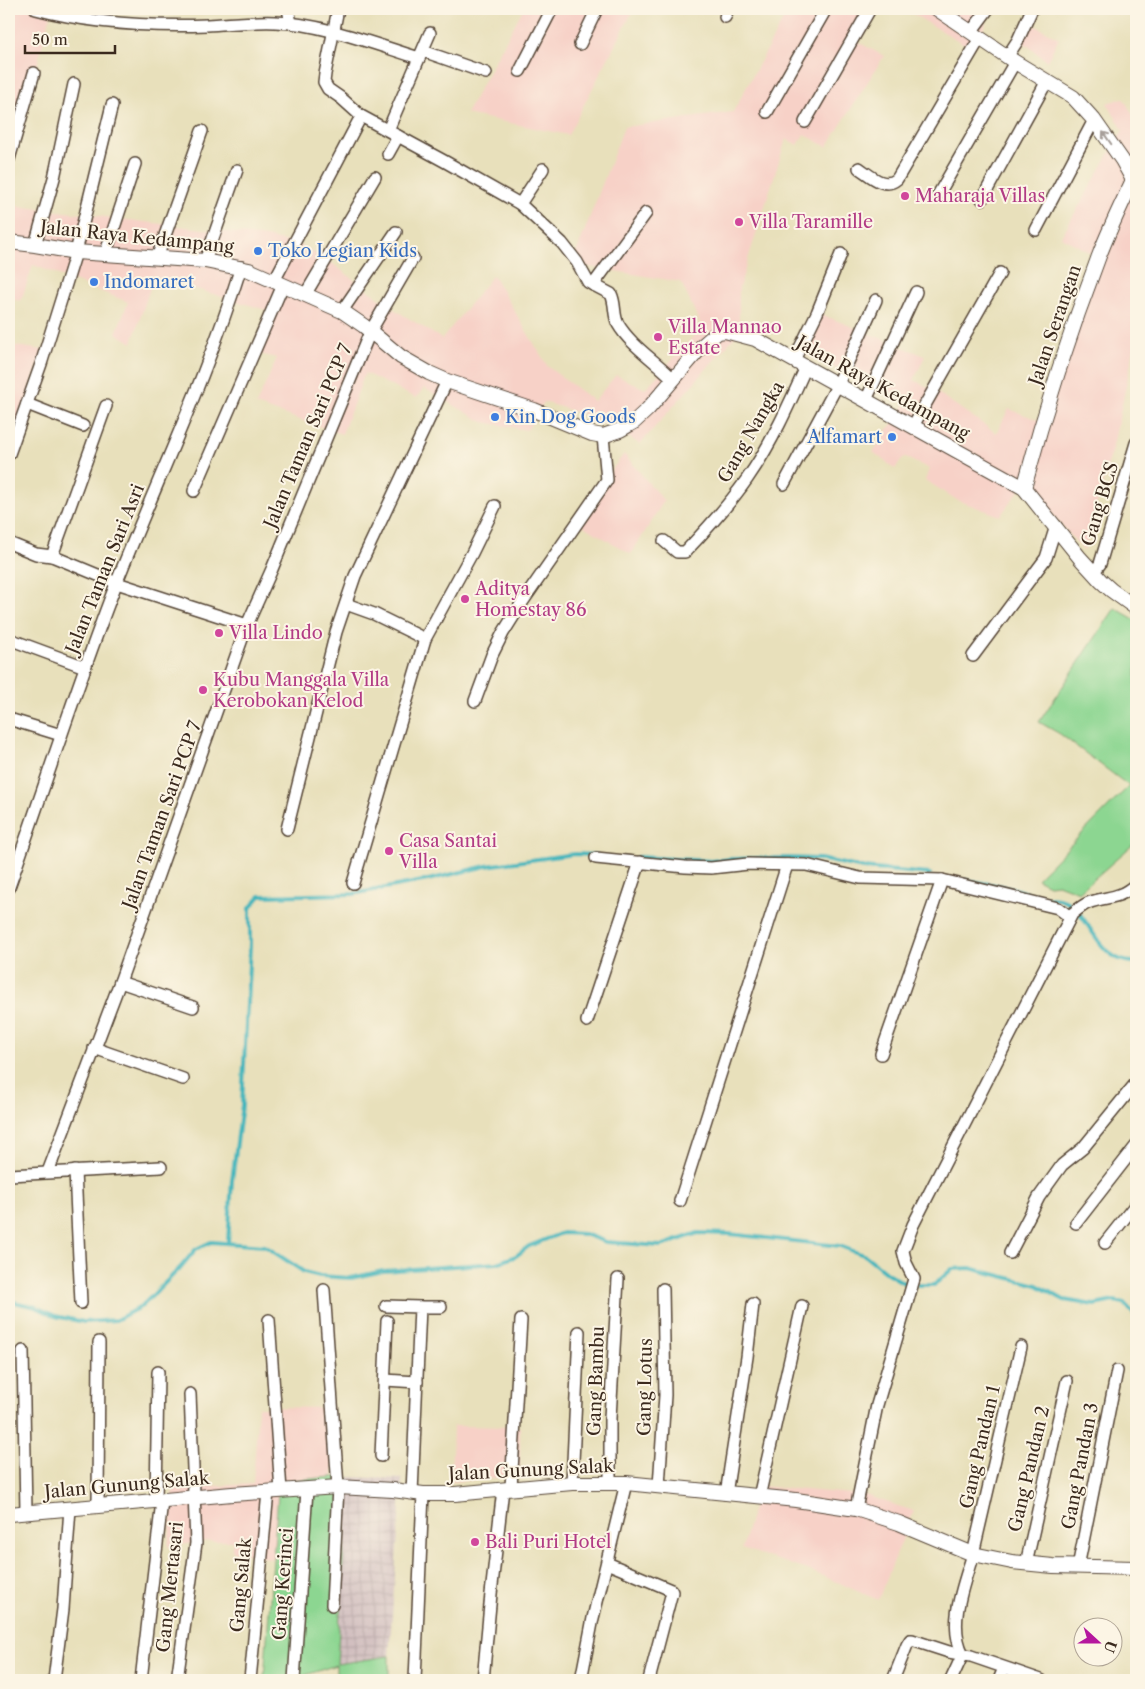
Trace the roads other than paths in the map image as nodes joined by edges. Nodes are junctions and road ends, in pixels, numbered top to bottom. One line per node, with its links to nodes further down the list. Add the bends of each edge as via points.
1 (36, 9): 11 (street, via 124,25)
2 (288, 9): 11 (street)
3 (338, 9): 12 (street)
4 (552, 9): 19 (street)
5 (597, 9): 15 (street)
6 (826, 9): 24 (street)
7 (870, 9): 27 (street)
8 (988, 9): 14 (street)
9 (1032, 9): 17 (street)
10 (944, 10): 14 (street)
11 (291, 23): 12 (street)
12 (333, 32): 16 (street); 29 (street, via 325,86 361,116)
13 (430, 33): 16 (street)
14 (975, 35): 17 (street); 33 (street, via 897,179 888,184 880,182)
15 (580, 44)
16 (421, 54): 18 (street); 29 (street)
17 (1011, 59): 21 (street); 38 (street)
18 (486, 72)
19 (520, 72)
20 (34, 73): 31 (street)
21 (1047, 81): 25 (street, via 1074,97); 39 (street)
22 (74, 84): 45 (street, via 54,178)
23 (112, 105): 46 (street)
24 (767, 112)
25 (1094, 120): 36 (street, one-way to 25); 42 (street)
26 (358, 122): 54 (street)
27 (805, 122)
28 (202, 131): 49 (street)
29 (393, 133): 30 (street); 40 (street)
30 (388, 154)
31 (9, 159)
32 (135, 164): 48 (street)
33 (859, 168)
34 (543, 169): 40 (street)
35 (237, 170): 51 (street)
36 (1134, 174): 75 (street, Jalan Serangan, via 1076,319)
37 (375, 177): 57 (street)
38 (938, 195)
39 (982, 199)
40 (520, 204): 55 (street, via 562,243 584,278)
41 (646, 212): 55 (street)
42 (1036, 230)
43 (396, 232): 59 (street)
44 (9, 242): 45 (street, Jalan Raya Kedampang)
45 (35, 245): 46 (street, Jalan Raya Kedampang)
46 (76, 252): 48 (street, Jalan Raya Kedampang); 67 (street)
47 (841, 254): 61 (street)
48 (105, 255): 49 (street, Jalan Raya Kedampang)
49 (157, 258): 51 (street, Jalan Raya Kedampang)
50 (414, 258): 60 (street, Jalan Taman Sari PCP 7)
51 (204, 261): 52 (street, Jalan Raya Kedampang)
52 (241, 267): 54 (street, Jalan Raya Kedampang); 83 (street, Jalan Taman Sari Asri, via 224,321)
53 (1000, 273): 70 (street)
54 (278, 283): 57 (street, Jalan Raya Kedampang); 76 (street)
55 (593, 286): 63 (street, via 611,294 623,332)
56 (916, 292): 66 (street)
57 (305, 295): 59 (street, Jalan Raya Kedampang)
58 (876, 300): 65 (street)
59 (342, 311): 60 (street, Jalan Raya Kedampang)
60 (370, 332): 64 (street, Jalan Raya Kedampang, via 401,357); 86 (street, Jalan Taman Sari PCP 7)
61 (794, 360): 62 (street, Jalan Raya Kedampang); 63 (street, Jalan Raya Kedampang, via 755,339 718,332)
62 (806, 368): 65 (street, Jalan Raya Kedampang); 79 (street, Gang Nangka, via 759,460 732,499 683,553)
63 (673, 379): 71 (street, Jalan Raya Kedampang, via 634,422)
64 (447, 381): 71 (street, Jalan Raya Kedampang); 84 (street, via 355,576)
65 (838, 384): 66 (street, Jalan Raya Kedampang); 74 (street)
66 (866, 400): 70 (street, Jalan Raya Kedampang)
67 (27, 404): 69 (street); 73 (street)
68 (106, 406): 81 (street)
69 (83, 426)
70 (913, 426): 75 (street, Jalan Raya Kedampang)
71 (603, 436): 91 (street, via 608,470 606,482 503,633)
72 (1136, 443): 82 (street, Gang BCS, via 1100,564)
73 (9, 454)
74 (784, 484)
75 (1024, 488): 78 (street, Jalan Raya Kedampang)
76 (194, 491)
77 (495, 506): 87 (street)
78 (1056, 526): 82 (street, Jalan Raya Kedampang); 89 (street, via 1046,558)
79 (664, 541)
80 (9, 543): 81 (street, via 36,554)
81 (52, 556): 83 (street)
82 (1094, 572): 85 (street, Jalan Raya Kedampang, via 1111,590)
83 (117, 583): 86 (street); 90 (street, Jalan Taman Sari Asri)
84 (346, 604): 87 (street); 94 (street, via 336,632)
85 (1136, 608)
86 (247, 625): 103 (street, Jalan Taman Sari PCP 7)
87 (425, 638): 100 (street)
88 (9, 639): 90 (street)
89 (973, 656)
90 (84, 668): 93 (street, Jalan Taman Sari Asri)
91 (475, 701)
92 (9, 719): 93 (street)
93 (60, 736): 99 (street, Jalan Taman Sari Asri)
94 (287, 829)
95 (596, 858): 96 (street)
96 (640, 862): 97 (street, via 711,868 748,864); 105 (street)
97 (787, 865): 98 (street, via 812,866 860,878); 115 (street)
98 (942, 880): 102 (street); 107 (street)
99 (10, 881)
100 (353, 884)
101 (1136, 884): 102 (street, via 1113,898 1087,903)
102 (1074, 913): 158 (street, via 920,1208 907,1240 903,1251 914,1279 878,1405)
103 (120, 982): 104 (street); 106 (street, Jalan Taman Sari PCP 7)
104 (193, 1007)
105 (587, 1021)
106 (94, 1048): 108 (street); 113 (street, Jalan Taman Sari PCP 7)
107 (882, 1054)
108 (183, 1079)
109 (1136, 1083): 119 (street, via 1083,1148 1062,1165 1039,1197)
110 (1136, 1146): 117 (street)
111 (161, 1167): 112 (street)
112 (75, 1171): 113 (street); 123 (street)
113 (48, 1172): 114 (street)
114 (9, 1175)
115 (680, 1202)
116 (1136, 1204): 118 (street)
117 (1076, 1223)
118 (1105, 1243)
119 (1010, 1254)
120 (618, 1280): 144 (street, Gang Bambu, via 610,1418)
121 (663, 1289): 146 (street, Gang Lotus, via 665,1395)
122 (324, 1290): 147 (street)
123 (81, 1303)
124 (752, 1304): 152 (street)
125 (386, 1306): 127 (street)
126 (802, 1306): 153 (street)
127 (420, 1307): 128 (street); 140 (street)
128 (441, 1307)
129 (268, 1320): 150 (street)
130 (521, 1320): 148 (street)
131 (387, 1322): 138 (street)
132 (579, 1332): 143 (street)
133 (99, 1342): 156 (street)
134 (1021, 1347): 161 (street, Gang Pandan 1)
135 (23, 1352): 159 (street)
136 (1117, 1371): 164 (street, Gang Pandan 3)
137 (158, 1372): 155 (street)
138 (385, 1380): 140 (street); 142 (street)
139 (1067, 1381): 163 (street, Gang Pandan 2)
140 (417, 1382): 151 (street)
141 (190, 1394): 154 (street, Gang Mertasari)
142 (381, 1456)
143 (572, 1483): 144 (street, Jalan Gunung Salak); 148 (street, Jalan Gunung Salak)
144 (610, 1483): 145 (street, Jalan Gunung Salak)
145 (626, 1483): 146 (street, Jalan Gunung Salak); 162 (street)
146 (659, 1486): 152 (street, Jalan Gunung Salak)
147 (338, 1487): 149 (street, Jalan Gunung Salak); 151 (street, Jalan Gunung Salak); 166 (street)
148 (507, 1488): 151 (street, Jalan Gunung Salak, via 454,1494); 175 (street, via 491,1594)
149 (307, 1490): 150 (street, Jalan Gunung Salak); 173 (street, Gang Kerinci)
150 (274, 1492): 154 (street, Jalan Gunung Salak); 172 (street, Gang Salak)
151 (418, 1493): 174 (street)
152 (726, 1494): 153 (street, Jalan Gunung Salak)
153 (759, 1497): 158 (street, Jalan Gunung Salak)
154 (195, 1498): 155 (street, Jalan Gunung Salak); 171 (street, Gang Mertasari, via 196,1543)
155 (159, 1501): 156 (street, Jalan Gunung Salak); 170 (street)
156 (98, 1506): 157 (street, Jalan Gunung Salak)
157 (70, 1508): 159 (street, Jalan Gunung Salak); 169 (street)
158 (856, 1508): 161 (street, Jalan Gunung Salak, via 899,1522)
159 (26, 1512): 160 (street, Jalan Gunung Salak)
160 (9, 1514)
161 (973, 1554): 163 (street, Jalan Gunung Salak); 167 (street, Gang Pandan 1, via 962,1587 958,1615 958,1641)
162 (607, 1563): 176 (street); 177 (street, via 672,1592)
163 (1026, 1564): 164 (street, Jalan Gunung Salak)
164 (1078, 1568): 165 (street, Jalan Gunung Salak)
165 (1136, 1568)
166 (332, 1605)
167 (963, 1654): 168 (street); 178 (street, via 910,1640); 179 (street)
168 (1004, 1668): 180 (street); 181 (street)
169 (54, 1680)
170 (142, 1680)
171 (177, 1680)
172 (250, 1680)
173 (294, 1680)
174 (415, 1680)
175 (483, 1680)
176 (581, 1680)
177 (649, 1680)
178 (894, 1680)
179 (950, 1680)
180 (999, 1680)
181 (1041, 1680)

